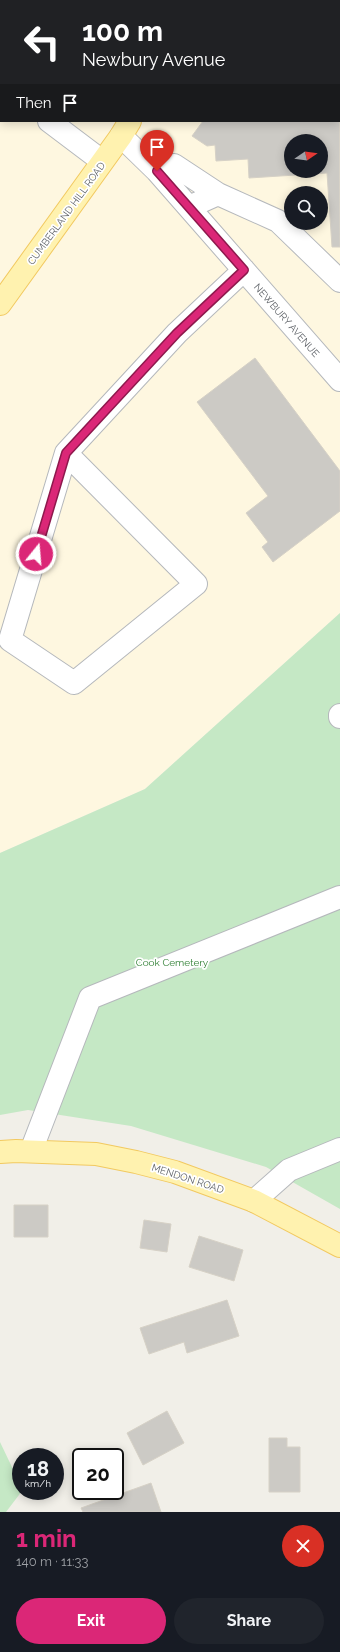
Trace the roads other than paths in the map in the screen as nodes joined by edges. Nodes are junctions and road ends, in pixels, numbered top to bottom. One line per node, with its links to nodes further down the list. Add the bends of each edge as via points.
1 (50, 122): 3 (street)
2 (126, 128): 3 (main road, CUMBERLAND HILL ROAD); 6 (street, NEWBURY AVENUE, via 157,171)
3 (102, 162): 9 (main road, CUMBERLAND HILL ROAD)
4 (174, 166): 5 (street)
5 (218, 194): 6 (street); 8 (street, via 278,221)
6 (189, 208): 7 (street, NEWBURY AVENUE)
7 (244, 270): 10 (street, NEWBURY AVENUE); 11 (street, via 177,333)
8 (340, 281)
9 (0, 304)
10 (340, 380)
11 (66, 453): 11 (street, via 10,640 74,683 196,584)
12 (340, 897): 14 (street, via 90,998)
13 (340, 1149): 16 (street, via 288,1170)
14 (31, 1151): 15 (main road, MENDON ROAD); 16 (main road, MENDON ROAD, via 96,1154 136,1162 175,1172)
15 (0, 1152)
16 (254, 1201): 17 (main road, MENDON ROAD)
17 (340, 1246)

